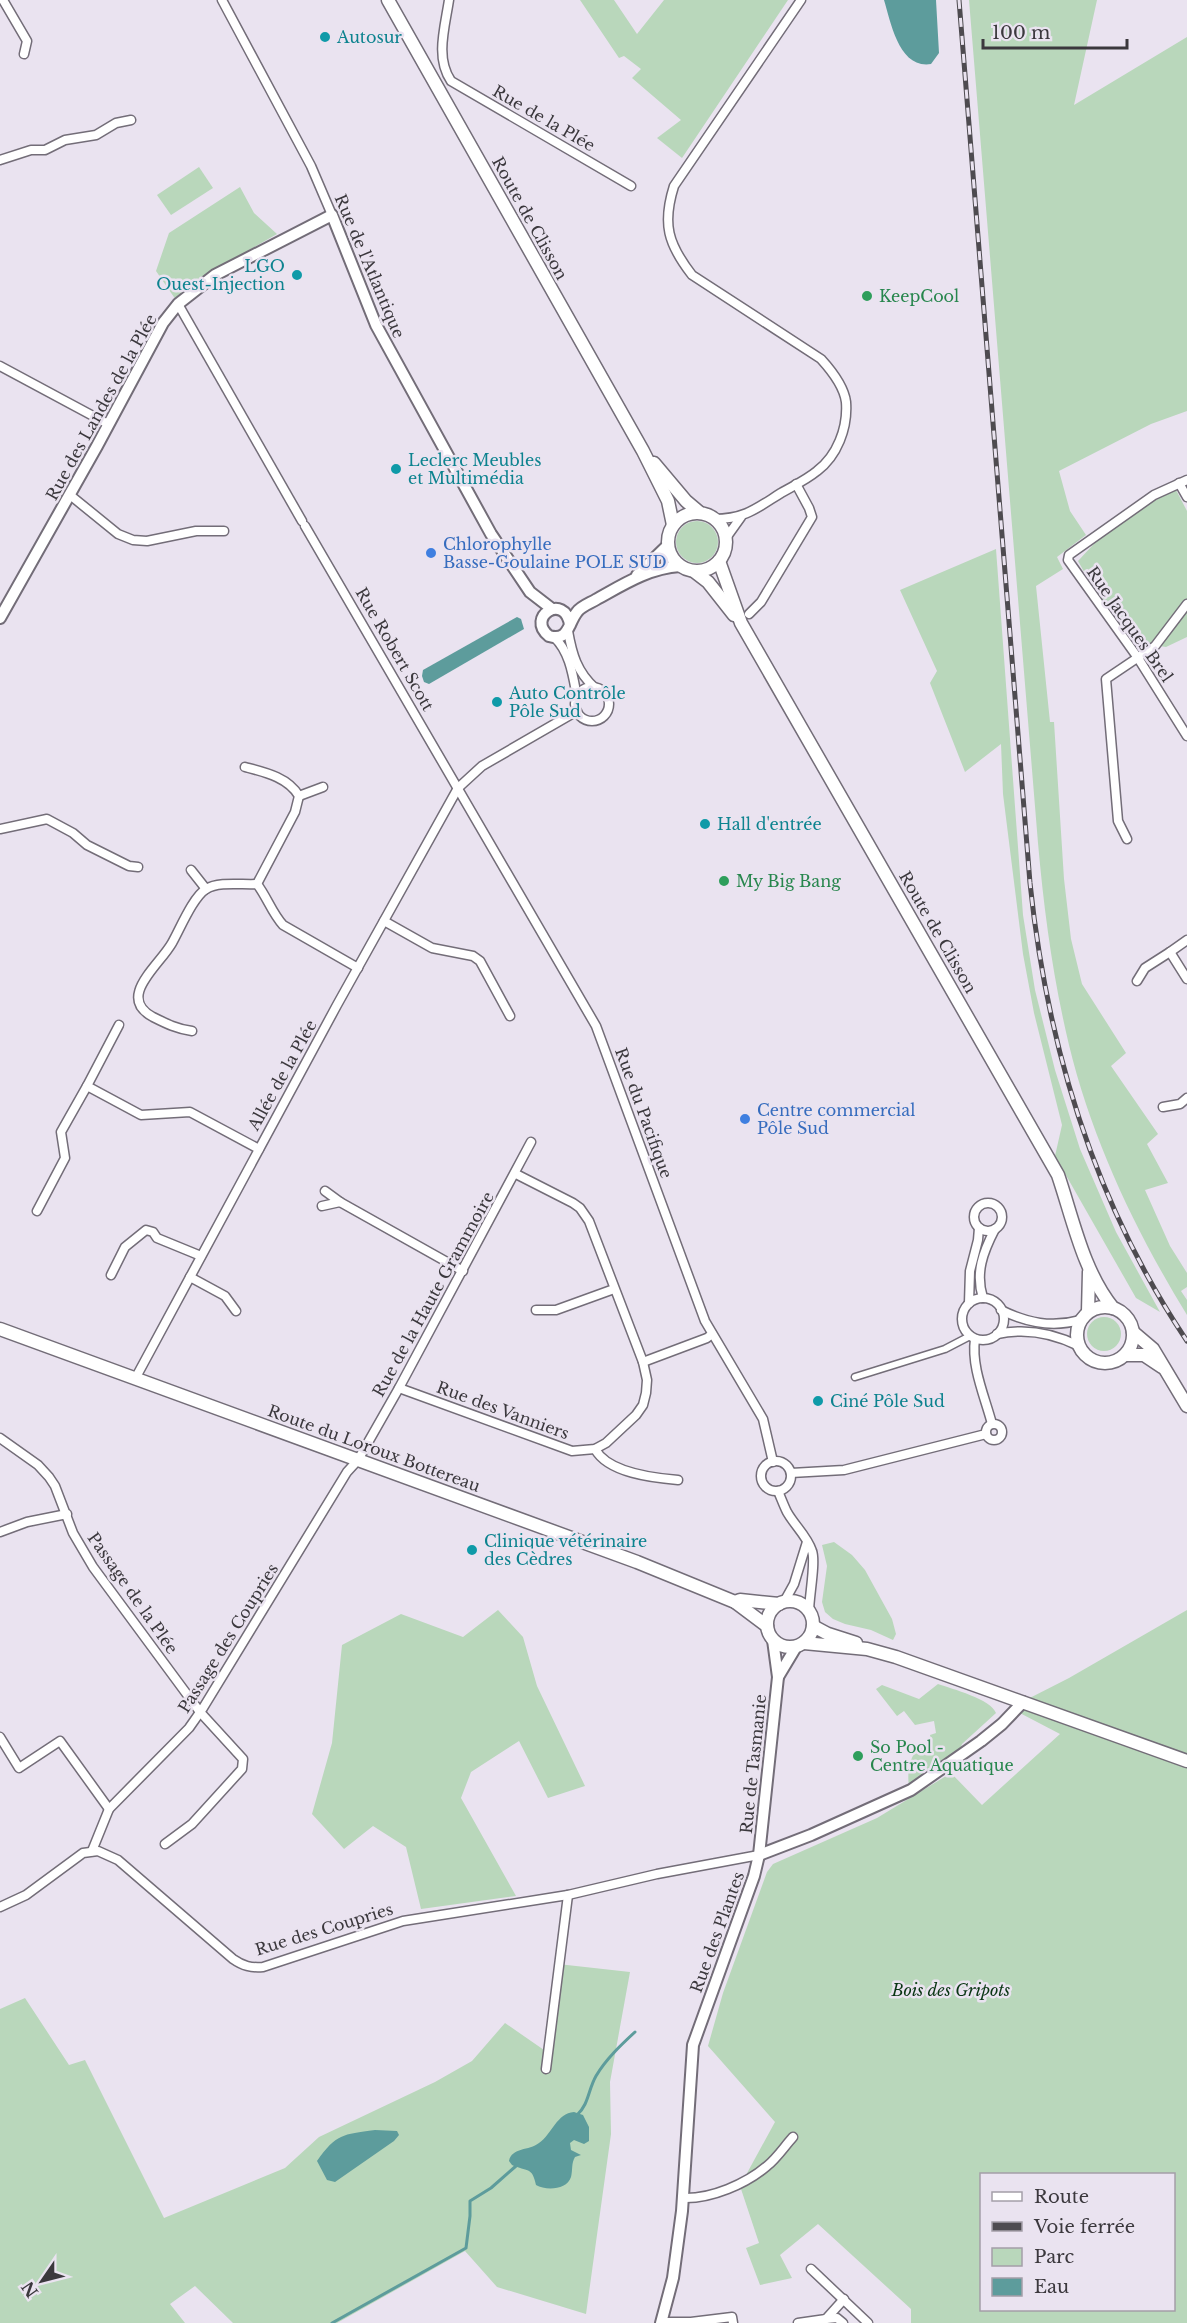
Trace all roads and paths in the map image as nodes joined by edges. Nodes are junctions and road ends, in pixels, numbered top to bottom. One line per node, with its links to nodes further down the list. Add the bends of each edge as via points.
1 (3, 0): 6 (street, via 27,41)
2 (222, 0): 10 (street, Rue de l'Atlantique, via 312,166)
3 (388, 0): 14 (main road, Route de Clisson)
4 (449, 0): 9 (street, Rue de la Plée, via 441,61 452,81)
5 (801, 0): 16 (street, via 674,186 668,223 669,238 692,275 821,359 839,384 846,401 837,450 817,471)
6 (24, 54)
7 (131, 120): 8 (street, via 116,123 96,135)
8 (0, 160)
9 (631, 186)
10 (332, 215): 11 (street, Rue des Landes de la Plée, via 215,275); 31 (street, Rue de l'Atlantique, via 376,325 491,534 530,592)
11 (178, 304): 13 (street, Rue des Landes de la Plée, via 163,323); 44 (street, Rue Robert Scott)
12 (0, 366): 13 (street)
13 (108, 424): 17 (street, Rue des Landes de la Plée)
14 (642, 452): 19 (main road, Route de Clisson); 22 (main road, Route de Clisson, via 668,501)
15 (1183, 482): 18 (street); 37 (street, Rue Jacques Brel, via 1154,495 1069,555 1068,560)
16 (796, 484): 20 (street); 34 (street, via 812,517 761,602)
17 (70, 495): 23 (street, via 118,534 133,540); 33 (street, Rue des Landes de la Plée)
18 (1187, 497)
19 (699, 512): 21 (main road, Route de Clisson); 22 (main road, via 682,516)
20 (741, 517): 21 (street); 24 (street)
21 (714, 519): 24 (main road)
22 (673, 525): 25 (main road)
23 (224, 531)
24 (726, 538): 26 (main road)
25 (667, 546): 27 (main road); 29 (street)
26 (719, 561): 28 (main road); 34 (main road, Route de Clisson)
27 (680, 566): 28 (main road, Route de Clisson); 29 (street, via 664,567)
28 (695, 572): 34 (main road, Route de Clisson)
29 (633, 579): 32 (street)
30 (1187, 604): 37 (street, via 1155,646)
31 (551, 611): 32 (street); 35 (street, via 564,611 569,617); 36 (street, via 542,629)
32 (578, 611): 35 (street)
33 (0, 618)
34 (745, 619): 74 (main road, Route de Clisson, via 1058,1175)
35 (569, 628): 36 (street); 38 (street, via 579,671)
36 (554, 637): 39 (street, via 564,649)
37 (1138, 658): 41 (street, Rue Jacques Brel); 47 (street, via 1106,679 1118,821)
38 (595, 687): 39 (street, via 584,689); 40 (street, via 608,698 607,711 592,721)
39 (577, 697): 40 (street)
40 (577, 711): 44 (street, Allée de la Plée, via 482,766)
41 (1187, 736)
42 (245, 767): 45 (street, via 272,774 294,787)
43 (323, 788): 45 (street)
44 (458, 788): 52 (street, Allée de la Plée); 88 (street, Rue du Pacifique, via 596,1026)
45 (299, 796): 50 (street, via 295,812)
46 (0, 829): 48 (street, via 48,819 87,845)
47 (1127, 839)
48 (138, 867)
49 (191, 870): 51 (street)
50 (257, 884): 51 (street); 55 (street, via 283,925)
51 (206, 889): 60 (street, via 152,969 138,993 137,1003 142,1011 173,1028)
52 (384, 921): 55 (street, Allée de la Plée); 58 (street, via 432,948 480,961)
53 (1187, 940): 54 (street)
54 (1170, 952): 56 (street); 57 (street, via 1144,968)
55 (358, 968): 65 (street, Allée de la Plée)
56 (1187, 979)
57 (1137, 981)
58 (510, 1016)
59 (119, 1025): 61 (street)
60 (192, 1031)
61 (87, 1086): 65 (street, via 141,1115 190,1112); 70 (street, via 61,1132 65,1158)
62 (1187, 1098): 63 (street, via 1180,1104)
63 (1163, 1107)
64 (531, 1142): 66 (street, Rue de la Haute Grammoire)
65 (259, 1149): 73 (street, Allée de la Plée)
66 (516, 1174): 75 (street, Rue de la Haute Grammoire); 78 (street, via 580,1208 589,1221)
67 (325, 1191): 68 (street)
68 (340, 1202): 69 (street); 75 (street)
69 (322, 1206)
70 (37, 1211)
71 (979, 1228): 72 (street); 72 (street, via 975,1211 988,1203 999,1208 1002,1215); 80 (street, via 970,1271)
72 (995, 1229): 79 (street, via 979,1271)
73 (201, 1256): 76 (street, via 146,1230 125,1247); 77 (street, Allée de la Plée)
74 (1088, 1265): 81 (main road, Route de Clisson); 85 (main road, Route de Clisson, via 1090,1297)
75 (463, 1271): 97 (street, Rue de la Haute Grammoire)
76 (111, 1275)
77 (190, 1277): 84 (street, via 225,1296); 96 (street, Allée de la Plée)
78 (614, 1289): 82 (street, via 556,1311); 93 (street)
79 (983, 1298): 80 (street); 83 (street, via 994,1301)
80 (969, 1303): 90 (street, via 962,1321)
81 (1113, 1308): 85 (main road, via 1097,1308); 87 (main road, via 1126,1317)
82 (536, 1310)
83 (1001, 1310): 85 (street, via 1031,1322 1053,1325); 89 (street, via 1003,1325)
84 (236, 1311)
85 (1084, 1316): 91 (main road, via 1077,1330)
86 (0, 1329): 96 (main road, Route du Loroux Bottereau)
87 (1133, 1332): 92 (main road); 94 (main road, via 1153,1349)
88 (712, 1334): 93 (street); 104 (street, Rue du Pacifique, via 763,1419)
89 (997, 1335): 90 (street, via 987,1340); 91 (street, via 1033,1332 1054,1335)
90 (973, 1337): 95 (street); 99 (street)
91 (1079, 1346): 92 (main road, via 1084,1354 1100,1363)
92 (1125, 1355): 94 (main road, via 1144,1355)
93 (643, 1362): 102 (street, via 647,1380 643,1405 606,1443)
94 (1167, 1371): 98 (main road)
95 (855, 1377)
96 (135, 1379): 103 (main road, Route du Loroux Bottereau)
97 (399, 1388): 102 (street, Rue des Vanniers, via 572,1451); 103 (street, Rue de la Haute Grammoire)
98 (1187, 1406)
99 (992, 1424): 100 (street); 100 (street, via 1000,1427 1000,1437 988,1439)
100 (986, 1434): 105 (street, via 844,1470)
101 (0, 1438): 108 (street, Passage de la Plée, via 49,1477)
102 (595, 1449): 106 (street, via 605,1462 648,1478)
103 (358, 1460): 111 (main road, Route du Loroux Bottereau); 121 (street, Passage des Coupries)
104 (773, 1462): 105 (street, via 784,1464); 107 (street, via 763,1468 761,1478 766,1487)
105 (791, 1473): 107 (street, via 789,1484)
106 (678, 1480)
107 (778, 1491): 110 (street)
108 (66, 1514): 109 (street); 121 (street, Passage de la Plée, via 93,1567)
109 (0, 1532)
110 (807, 1542): 112 (street, via 794,1584); 113 (street, via 813,1558)
111 (735, 1602): 112 (main road, Route du Loroux Bottereau); 114 (main road, Route du Loroux Bottereau)
112 (781, 1603): 113 (main road, via 795,1602); 114 (main road, via 770,1613)
113 (809, 1612): 115 (main road)
114 (767, 1626): 116 (main road)
115 (813, 1626): 117 (main road); 118 (main road)
116 (773, 1640): 117 (main road, via 784,1647); 119 (street, Rue de Tasmanie)
117 (800, 1645): 118 (main road); 119 (street, Rue de Tasmanie)
118 (867, 1649): 120 (main road)
119 (778, 1677): 127 (street, Rue de Tasmanie)
120 (1023, 1702): 123 (main road); 127 (street, Rue des Plantes, via 981,1741 911,1790)
121 (200, 1712): 124 (street, Passage des Coupries); 125 (street, Passage de la Plée, via 243,1759 242,1769 192,1824)
122 (0, 1737): 124 (street, via 19,1768 60,1741)
123 (1187, 1761)
124 (109, 1809): 126 (street, Passage des Coupries)
125 (165, 1844)
126 (92, 1851): 128 (street, Rue des Coupries, via 118,1860 233,1959 254,1967 403,1921); 129 (street, via 83,1853 26,1895)
127 (759, 1855): 128 (street, Rue des Coupries); 132 (street, Rue des Plantes, via 693,2045)
128 (568, 1895): 130 (street)
129 (0, 1907)
130 (546, 2069)
131 (793, 2137): 132 (street, via 767,2166 736,2186)
132 (683, 2198): 136 (street, Rue des Plantes, via 673,2278)
133 (811, 2269): 134 (street)
134 (844, 2299): 135 (street); 140 (street)
135 (826, 2319): 138 (street); 139 (street, via 837,2318)
136 (661, 2323): 137 (street, via 732,2317)
137 (733, 2323)
138 (798, 2323)
139 (843, 2323)
140 (868, 2323)

